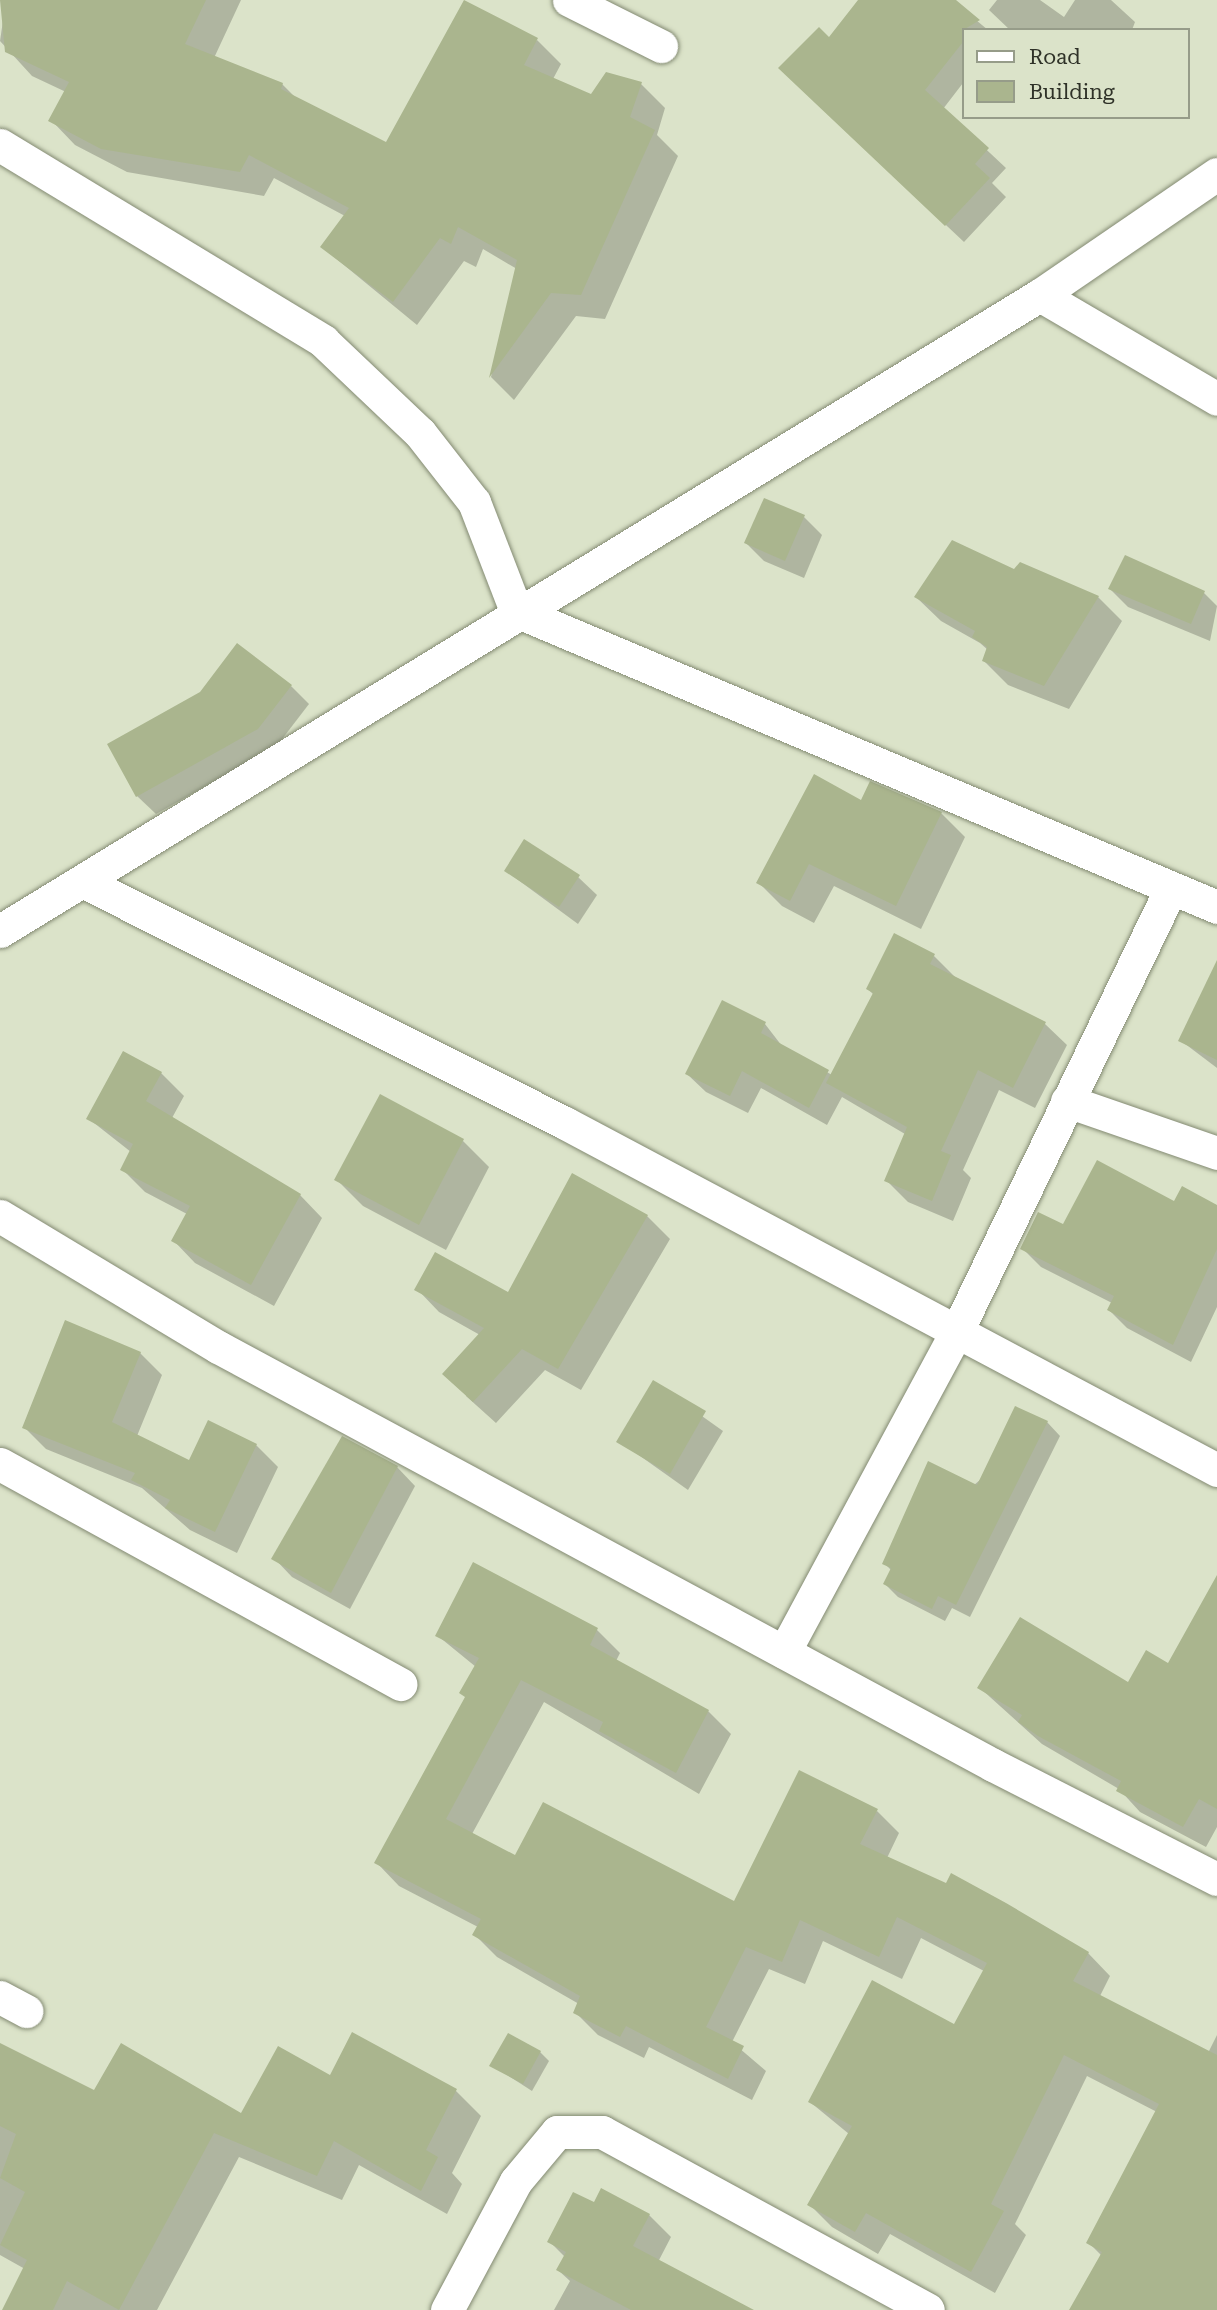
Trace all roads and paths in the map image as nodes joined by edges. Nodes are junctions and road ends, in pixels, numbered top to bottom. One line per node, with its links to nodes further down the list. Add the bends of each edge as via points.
1 (569, 0): 2 (street)
2 (661, 46)
3 (0, 145): 7 (street, via 323,341 419,433 474,502)
4 (1217, 174): 5 (street)
5 (1040, 295): 6 (street); 7 (street)
6 (1217, 399)
7 (516, 611): 8 (street); 9 (street)
8 (84, 882): 11 (street); 15 (street, via 565,1123)
9 (1171, 889): 10 (street); 12 (street)
10 (1217, 907)
11 (0, 931)
12 (1067, 1101): 13 (street); 15 (street)
13 (1217, 1153)
14 (0, 1216): 18 (street, via 218,1347)
15 (957, 1331): 17 (street); 18 (street)
16 (0, 1464): 19 (street)
17 (1217, 1470)
18 (784, 1652): 20 (street)
19 (401, 1684)
20 (1217, 1879)
21 (447, 2310): 22 (street, via 516,2181 557,2132 601,2132)
22 (928, 2310)

